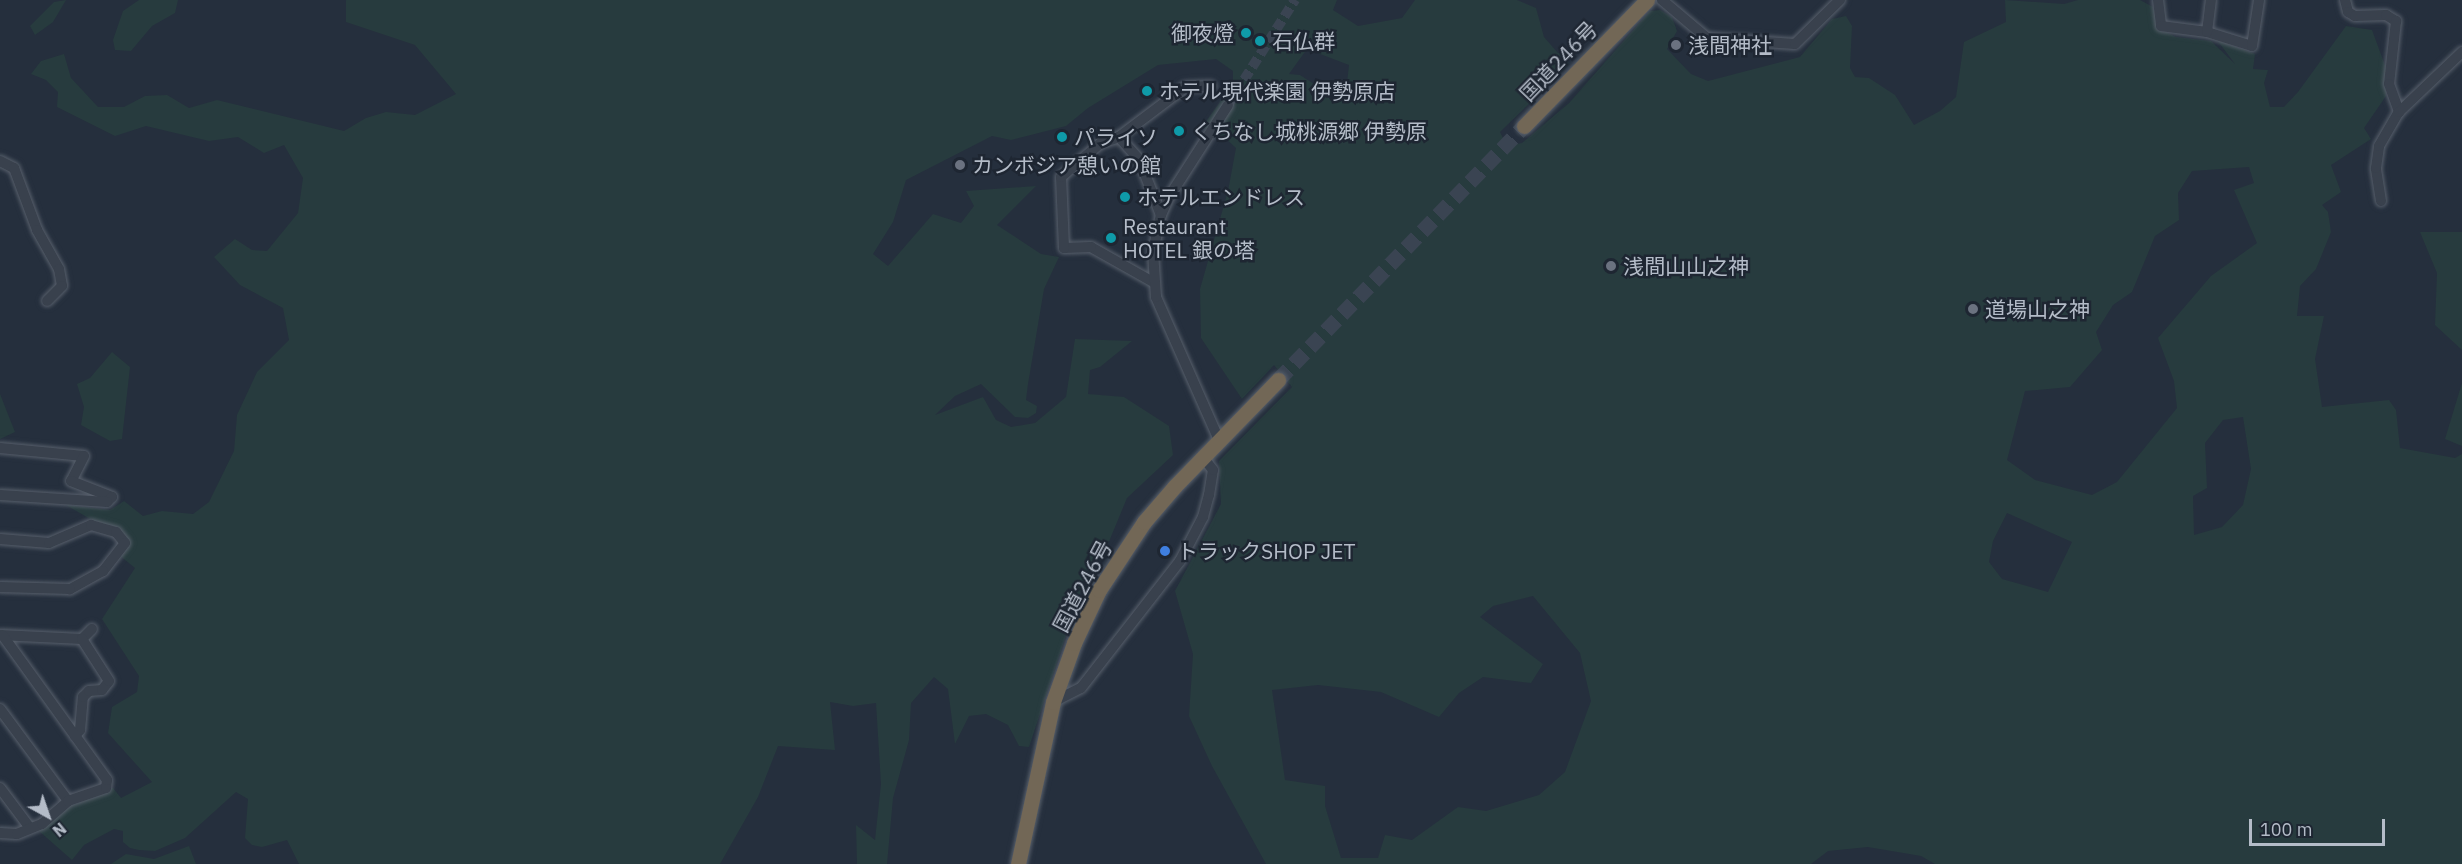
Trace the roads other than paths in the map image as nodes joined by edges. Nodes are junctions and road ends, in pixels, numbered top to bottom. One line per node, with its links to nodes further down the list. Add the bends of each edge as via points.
1 (1647, 0): 13 (highway, 国道246号)
2 (1662, 0): 3 (street, via 1707,38 1795,44)
3 (1840, 0)
4 (2158, 0): 8 (street, via 2162,26)
5 (2211, 0): 8 (street)
6 (2259, 0): 8 (street, via 2252,46)
7 (2345, 0): 12 (street, via 2348,12 2355,16 2386,15 2396,21 2389,84)
8 (2207, 32)
9 (2462, 52): 12 (street)
10 (1211, 86): 14 (street, via 1185,87)
11 (1228, 105): 17 (street, via 1179,178)
12 (2399, 112): 16 (street, via 2379,146 2376,175)
13 (1524, 126)
14 (1119, 136): 17 (street, via 1139,159); 18 (street, via 1101,143 1061,177 1064,248 1091,246)
15 (0, 161): 19 (street, via 14,168 37,230 59,269 62,286)
16 (2381, 201)
17 (1161, 215): 18 (street, via 1154,244)
18 (1153, 282): 21 (street, via 1163,314)
19 (47, 301)
20 (1278, 380): 21 (highway, 国道246号)
21 (1219, 440): 23 (highway, 国道246号)
22 (0, 448): 24 (street, via 84,456 71,481 112,497 107,502)
23 (1203, 457): 30 (highway, 国道246号, via 1122,553 1074,643); 30 (street, via 1213,470 1209,495 1203,517 1180,561 1081,688)
24 (0, 495)
25 (0, 539): 26 (street, via 49,543 91,525 116,532 124,543 103,571 70,589)
26 (0, 587)
27 (92, 629): 29 (street)
28 (2, 636): 29 (street); 32 (street)
29 (82, 639): 32 (street, via 109,681 102,690 89,691 83,697 80,730)
30 (1053, 702): 37 (highway, 国道246号)
31 (0, 709): 34 (street)
32 (75, 736): 34 (street, via 107,780 106,788)
33 (0, 788): 35 (street)
34 (68, 801): 35 (street, via 42,824)
35 (30, 828): 36 (street, via 17,834)
36 (0, 833)
37 (1018, 864)

